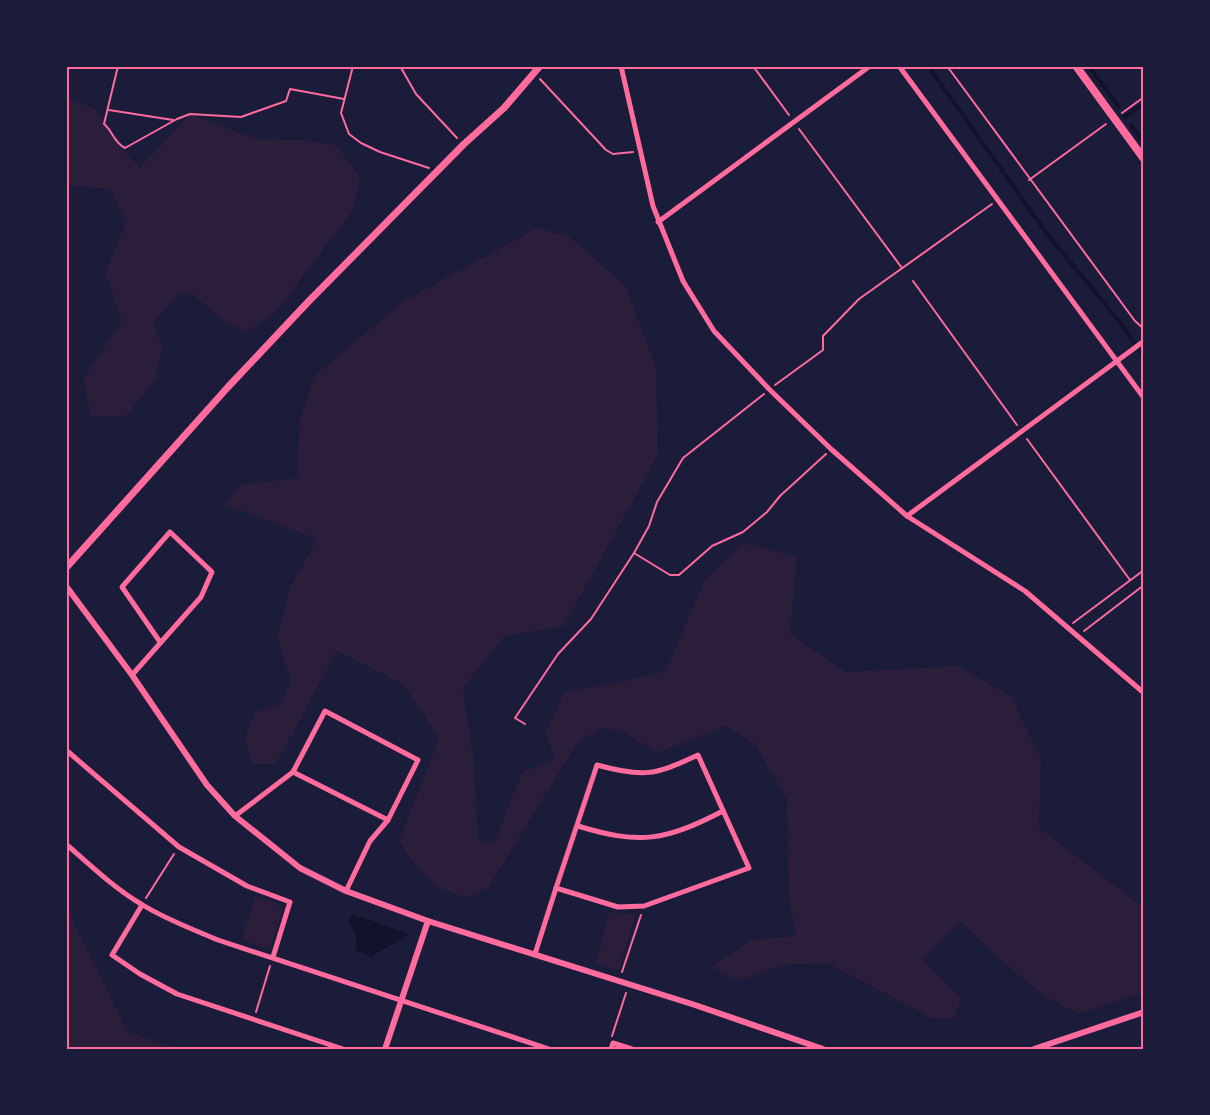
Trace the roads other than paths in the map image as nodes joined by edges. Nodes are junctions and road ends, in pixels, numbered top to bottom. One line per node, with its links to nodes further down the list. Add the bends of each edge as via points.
1 (540, 66): 12 (main road, via 504,108 464,144 261,352)
2 (621, 66): 7 (street)
3 (870, 66): 7 (street)
4 (899, 66): 9 (street)
5 (1076, 66): 6 (main road)
6 (1144, 159)
7 (658, 222): 11 (street, via 683,281 714,331 769,390)
8 (1143, 341): 9 (street)
9 (1117, 361): 10 (street); 11 (street)
10 (1144, 398)
11 (907, 516): 16 (street, via 1025,591)
12 (66, 568)
13 (66, 586): 15 (street)
14 (160, 642): 14 (street, via 201,597 212,572 170,532 122,587); 15 (street)
15 (132, 675): 20 (street, via 207,785)
16 (1144, 693)
17 (66, 750): 29 (street, via 179,847 247,886 290,902)
18 (294, 772): 20 (street); 21 (street); 21 (street, via 325,711 418,760)
19 (723, 811): 22 (street, via 687,830 647,838 617,837); 22 (street, via 698,755 664,771 648,774 624,773 597,765); 24 (street, via 749,868 644,906 618,906)
20 (235, 816): 25 (street, via 300,868)
21 (388, 820): 25 (street, via 370,841)
22 (578, 826): 24 (street)
23 (66, 844): 26 (street, via 109,882)
24 (556, 888): 28 (street)
25 (346, 892): 27 (street)
26 (142, 905): 29 (street, via 218,940); 33 (street, via 112,956 177,994)
27 (428, 921): 28 (street); 30 (street)
28 (535, 954): 37 (street)
29 (273, 957): 30 (street)
30 (400, 1000): 34 (street); 35 (street)
31 (1144, 1012): 38 (street)
32 (612, 1046): 36 (street)
33 (343, 1049)
34 (385, 1049)
35 (549, 1049)
36 (632, 1049)
37 (823, 1049)
38 (1034, 1049)

